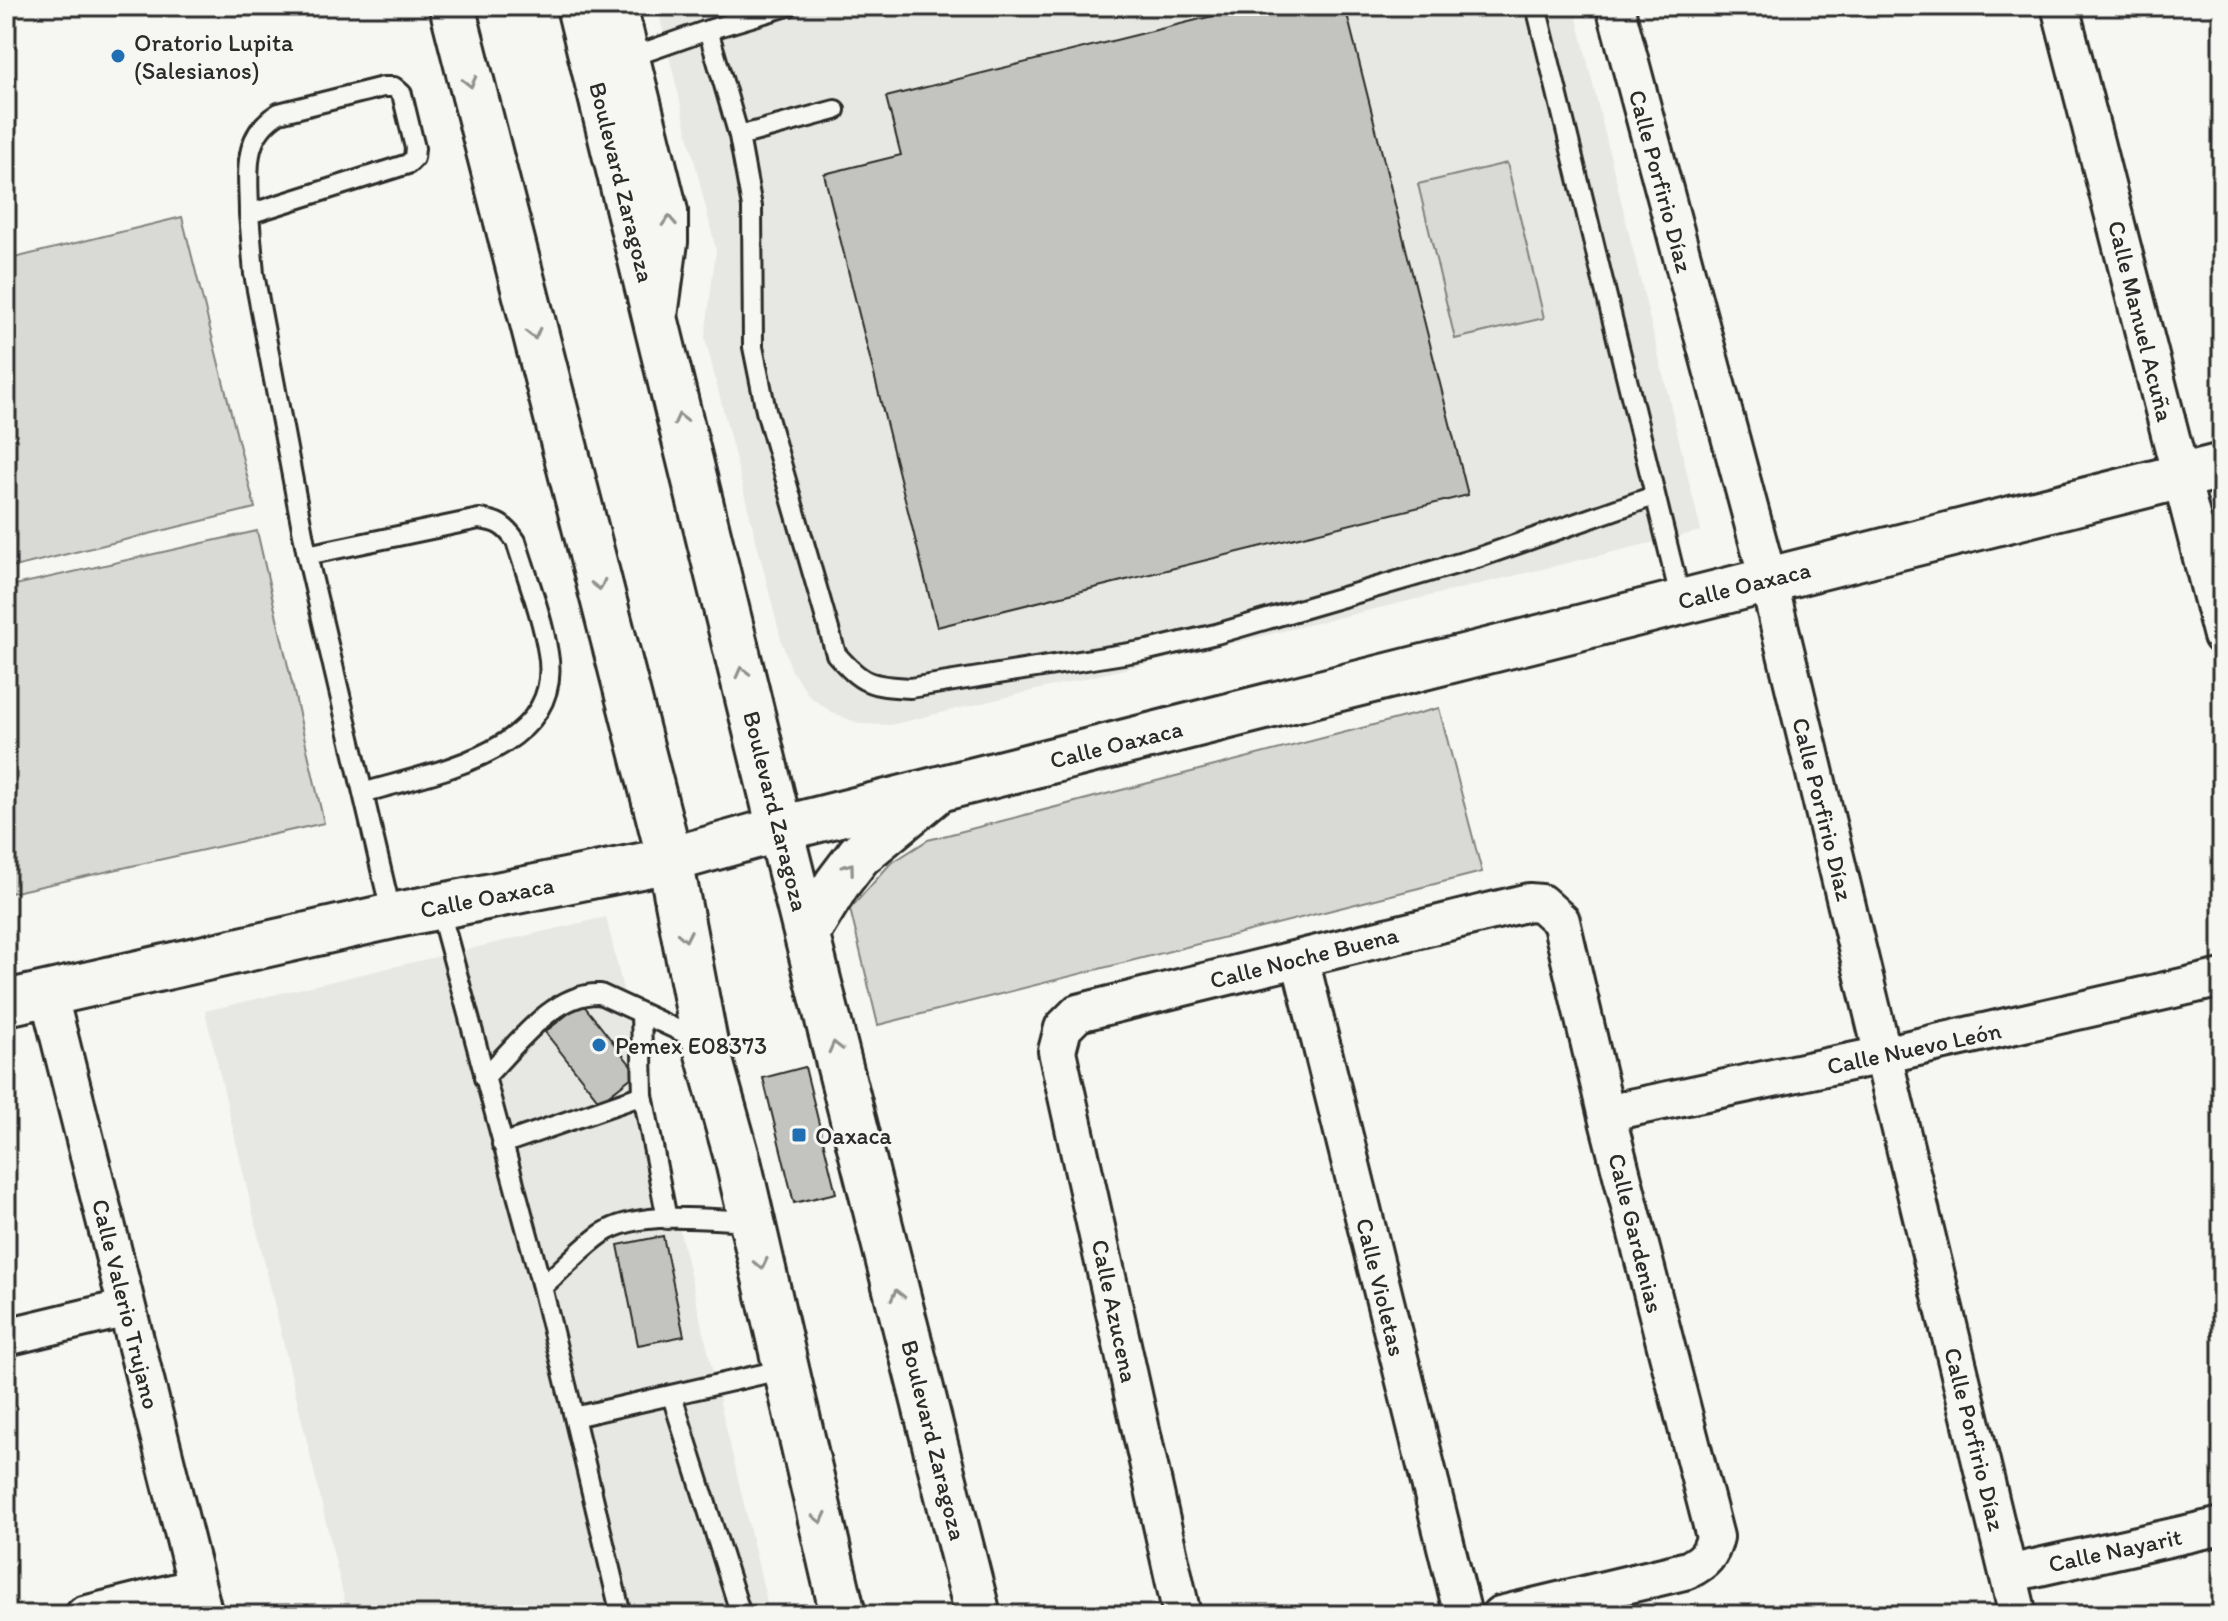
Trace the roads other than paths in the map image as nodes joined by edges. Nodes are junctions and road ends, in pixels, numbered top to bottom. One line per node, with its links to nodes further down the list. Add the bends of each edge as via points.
1 (452, 6): 22 (main road, one-way to 22)
2 (579, 6): 9 (main road, Boulevard Zaragoza)
3 (618, 6): 9 (street)
4 (788, 6): 8 (lane)
5 (1536, 6): 14 (lane)
6 (1615, 6): 16 (street, Calle Porfirio Díaz)
7 (2060, 6): 13 (street, Calle Manuel Acuña)
8 (708, 30): 9 (lane); 11 (lane)
9 (612, 62): 21 (main road, Boulevard Zaragoza, one-way to 9, via 658,326)
10 (835, 110): 11 (lane)
11 (739, 136): 14 (lane, via 752,207 753,347 761,385 836,654 855,677 880,687 910,688 1216,634 1480,557)
12 (249, 214): 12 (lane, via 249,149 269,119 383,87 402,94 415,148 408,164); 15 (lane, via 254,274)
13 (2202, 471): 16 (main road, Calle Oaxaca); 18 (street, Calle Manuel Acuña)
14 (1654, 496): 17 (lane)
15 (307, 555): 20 (lane); 20 (lane, via 479,519 497,521 516,541 549,654 544,705 515,737 474,760)
16 (1768, 579): 17 (main road, Calle Oaxaca); 34 (street, Calle Porfirio Díaz)
17 (1681, 601): 19 (main road, Calle Oaxaca)
18 (2222, 636)
19 (938, 790): 21 (main road, Calle Oaxaca); 26 (main road, one-way to 19, via 859,855)
20 (363, 793): 25 (lane)
21 (780, 829): 22 (main road, Calle Oaxaca); 26 (main road, Boulevard Zaragoza)
22 (670, 860): 24 (main road, Calle Oaxaca); 33 (main road, one-way to 33)
23 (1529, 902): 27 (street, Calle Noche Buena); 37 (street, Calle Gardenias, via 1541,903 1561,921)
24 (439, 907): 25 (main road, Calle Oaxaca); 35 (lane)
25 (392, 916): 29 (main road, Calle Oaxaca)
26 (807, 933): 54 (main road, Boulevard Zaragoza, one-way to 26)
27 (1300, 959): 32 (street, Calle Noche Buena); 56 (street, Calle Violetas)
28 (2222, 978): 34 (street, Calle Nuevo León)
29 (48, 992): 30 (main road, Calle Oaxaca); 42 (street, Calle Valerio Trujano)
30 (6, 1003)
31 (641, 1013): 33 (lane); 35 (lane, via 600,994 564,1001); 36 (lane)
32 (1078, 1013): 55 (street, Calle Azucena, via 1063,1028 1057,1051)
33 (705, 1043): 40 (main road)
34 (1883, 1055): 37 (street, Calle Nuevo León); 48 (street, Calle Porfirio Díaz)
35 (484, 1078): 38 (lane)
36 (643, 1095): 38 (lane); 39 (lane)
37 (1606, 1113): 57 (street, Calle Gardenias, via 1715,1537 1703,1562 1688,1570)
38 (502, 1144): 41 (lane)
39 (667, 1219): 40 (lane); 41 (lane, via 628,1221 603,1233)
40 (752, 1221): 44 (main road, one-way to 44)
41 (542, 1287): 46 (lane)
42 (127, 1308): 43 (street); 49 (street, Calle Valerio Trujano)
43 (6, 1337)
44 (785, 1369): 45 (lane); 53 (main road, one-way to 53)
45 (672, 1396): 46 (lane); 52 (lane)
46 (574, 1417): 51 (lane)
47 (2222, 1526): 48 (street, Calle Nayarit)
48 (2008, 1574): 58 (street, Calle Porfirio Díaz)
49 (200, 1601): 50 (street)
50 (84, 1615)
51 (621, 1615)
52 (741, 1615)
53 (843, 1615)
54 (978, 1615)
55 (1182, 1615)
56 (1463, 1615)
57 (1500, 1615)
58 (2018, 1615)

